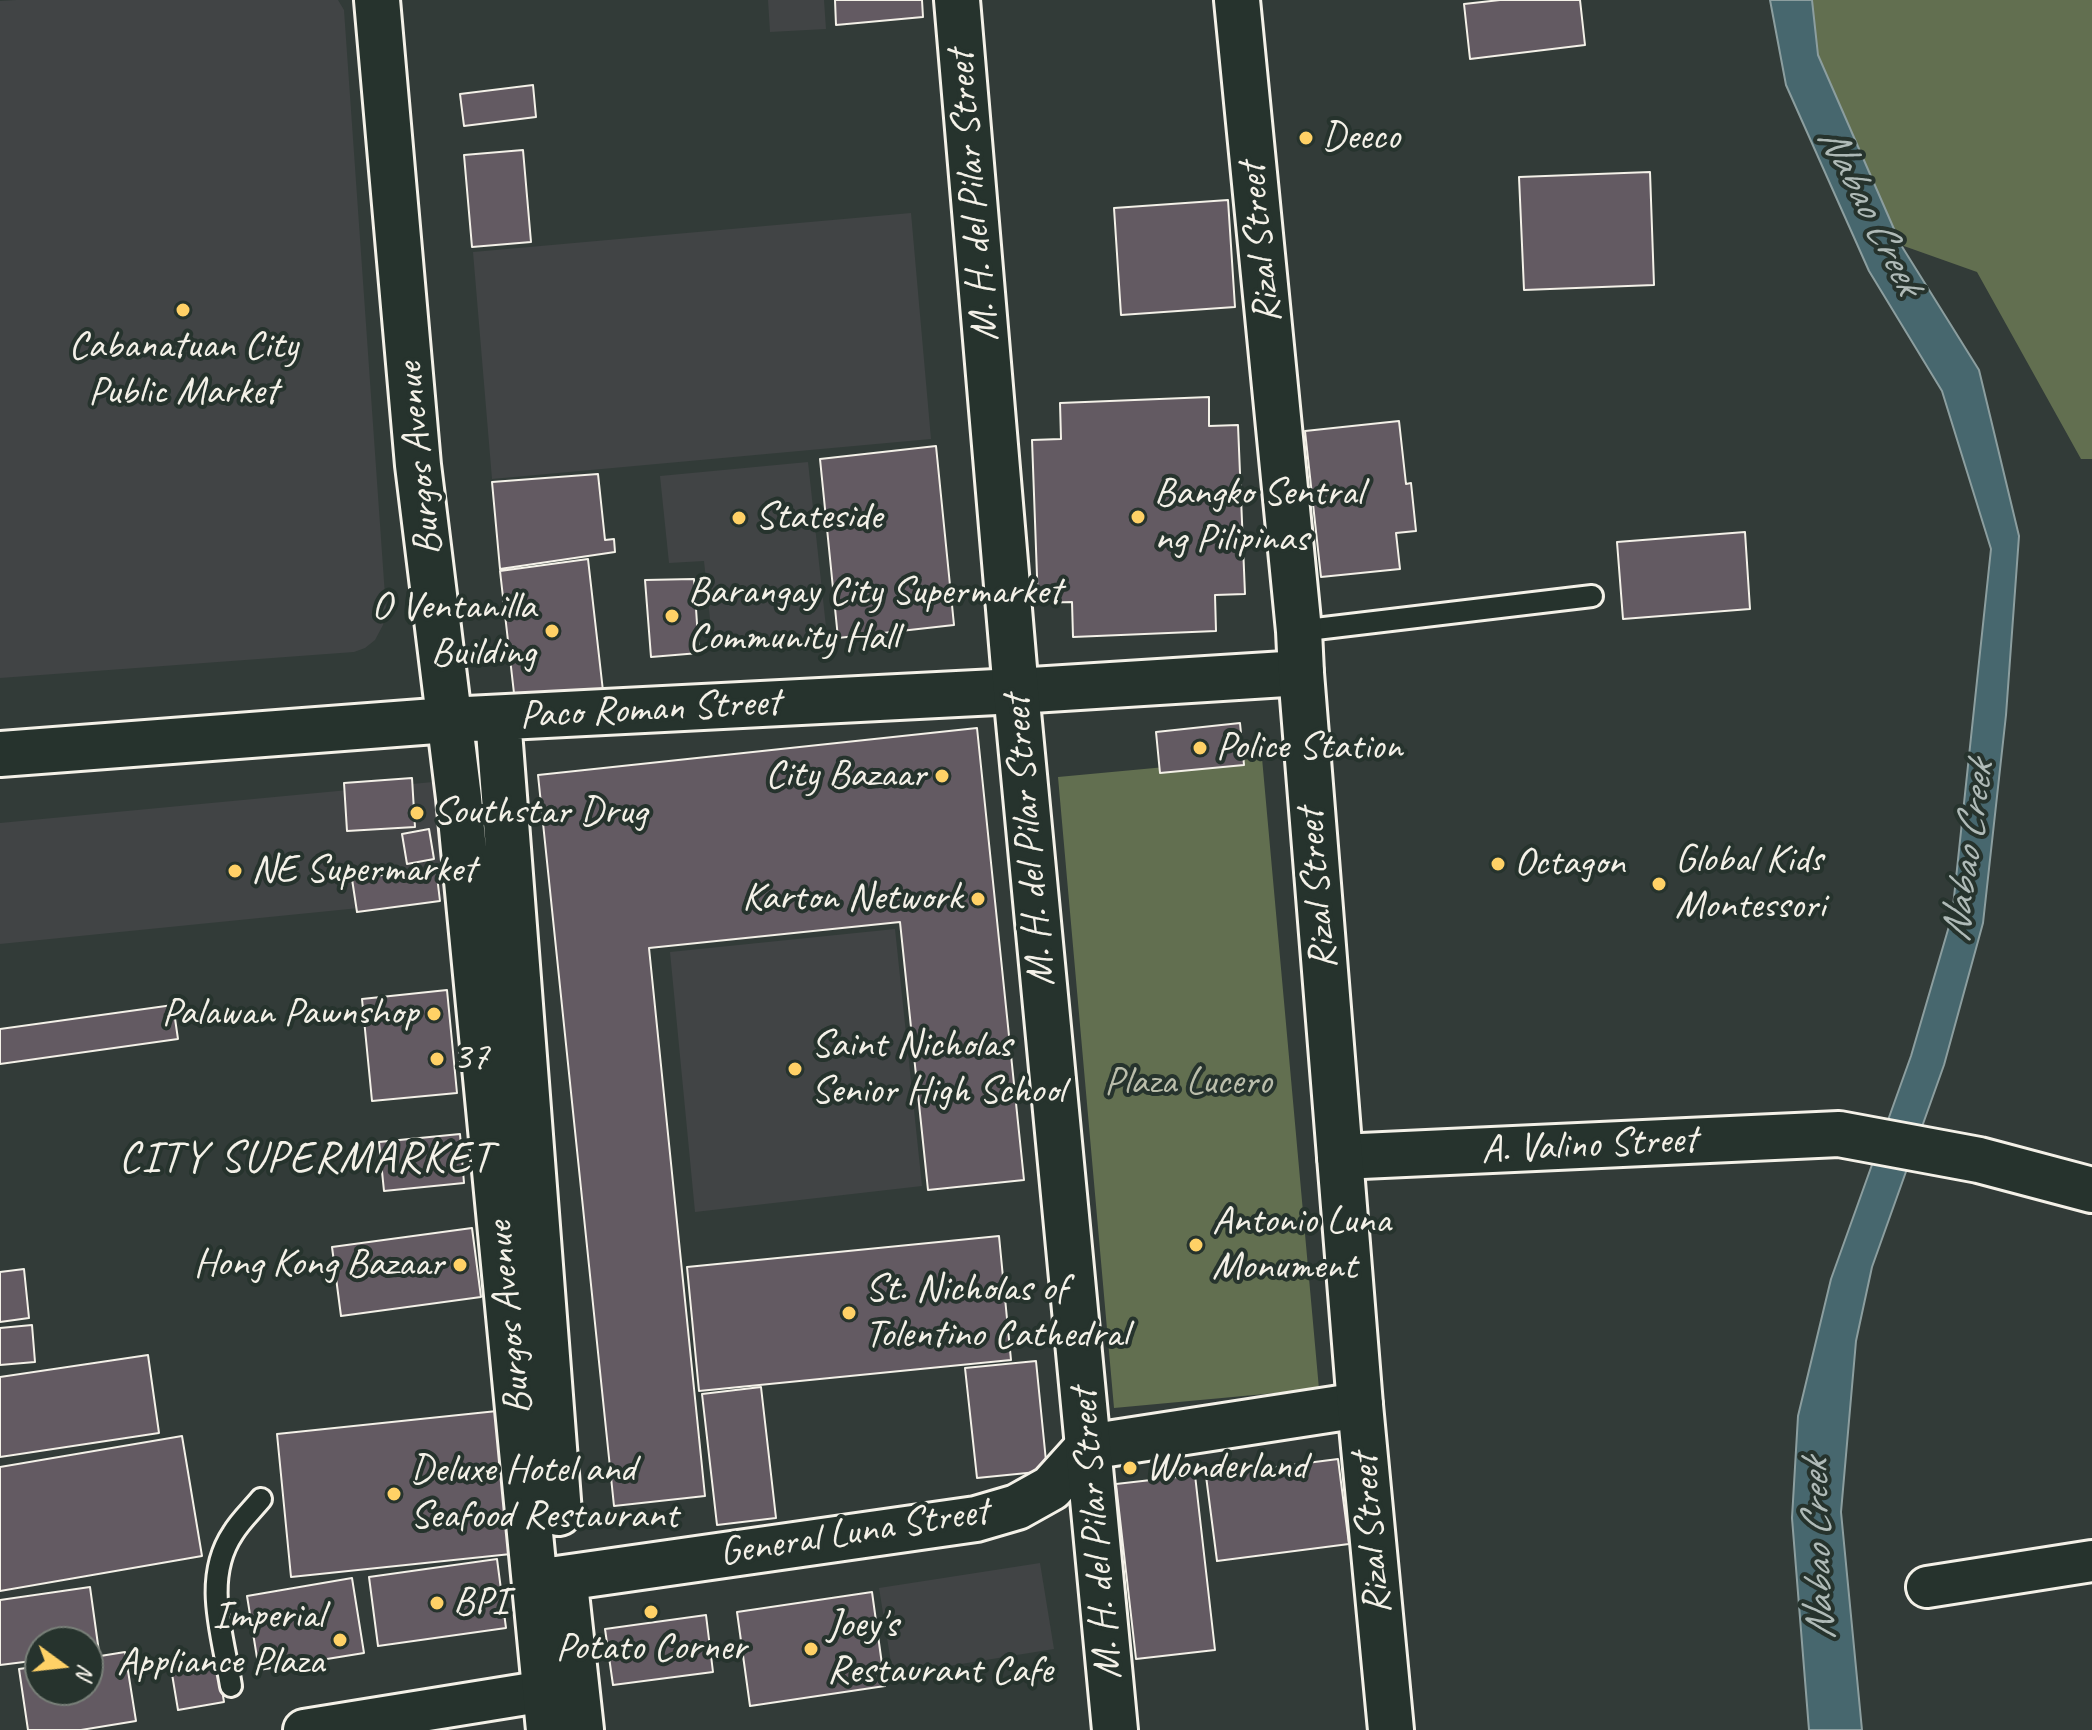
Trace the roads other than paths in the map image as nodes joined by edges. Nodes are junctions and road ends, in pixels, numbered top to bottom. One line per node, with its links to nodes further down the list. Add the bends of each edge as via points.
1 (377, 0): 8 (street, Burgos Avenue, via 418,465)
2 (957, 0): 6 (street, M. H. del Pilar Street)
3 (1237, 0): 5 (street, Rizal Street)
4 (1592, 596): 5 (lane)
5 (1300, 652): 6 (street, Paco Roman Street); 10 (street, Rizal Street)
6 (1016, 691): 7 (street, Paco Roman Street); 13 (street, M. H. del Pilar Street)
7 (498, 718): 8 (street, Paco Roman Street); 16 (street, Burgos Avenue)
8 (448, 720): 9 (street, Paco Roman Street); 16 (street, Burgos Avenue)
9 (0, 754)
10 (1340, 1157): 11 (street, A. Valino Street, via 1839,1134 1979,1160); 12 (street, Rizal Street)
11 (2092, 1190)
12 (1360, 1405): 13 (street); 23 (street, Rizal Street)
13 (1088, 1447): 16 (street, General Luna Street, via 1051,1488 1017,1507 976,1519); 22 (street, M. H. del Pilar Street)
14 (261, 1499): 18 (lane, via 232,1533 215,1585)
15 (2092, 1561): 17 (street)
16 (550, 1579): 19 (street, Burgos Avenue)
17 (1927, 1587)
18 (231, 1686)
19 (557, 1703): 20 (street); 21 (street, Burgos Avenue)
20 (304, 1730)
21 (581, 1730)
22 (1115, 1730)
23 (1391, 1730)

